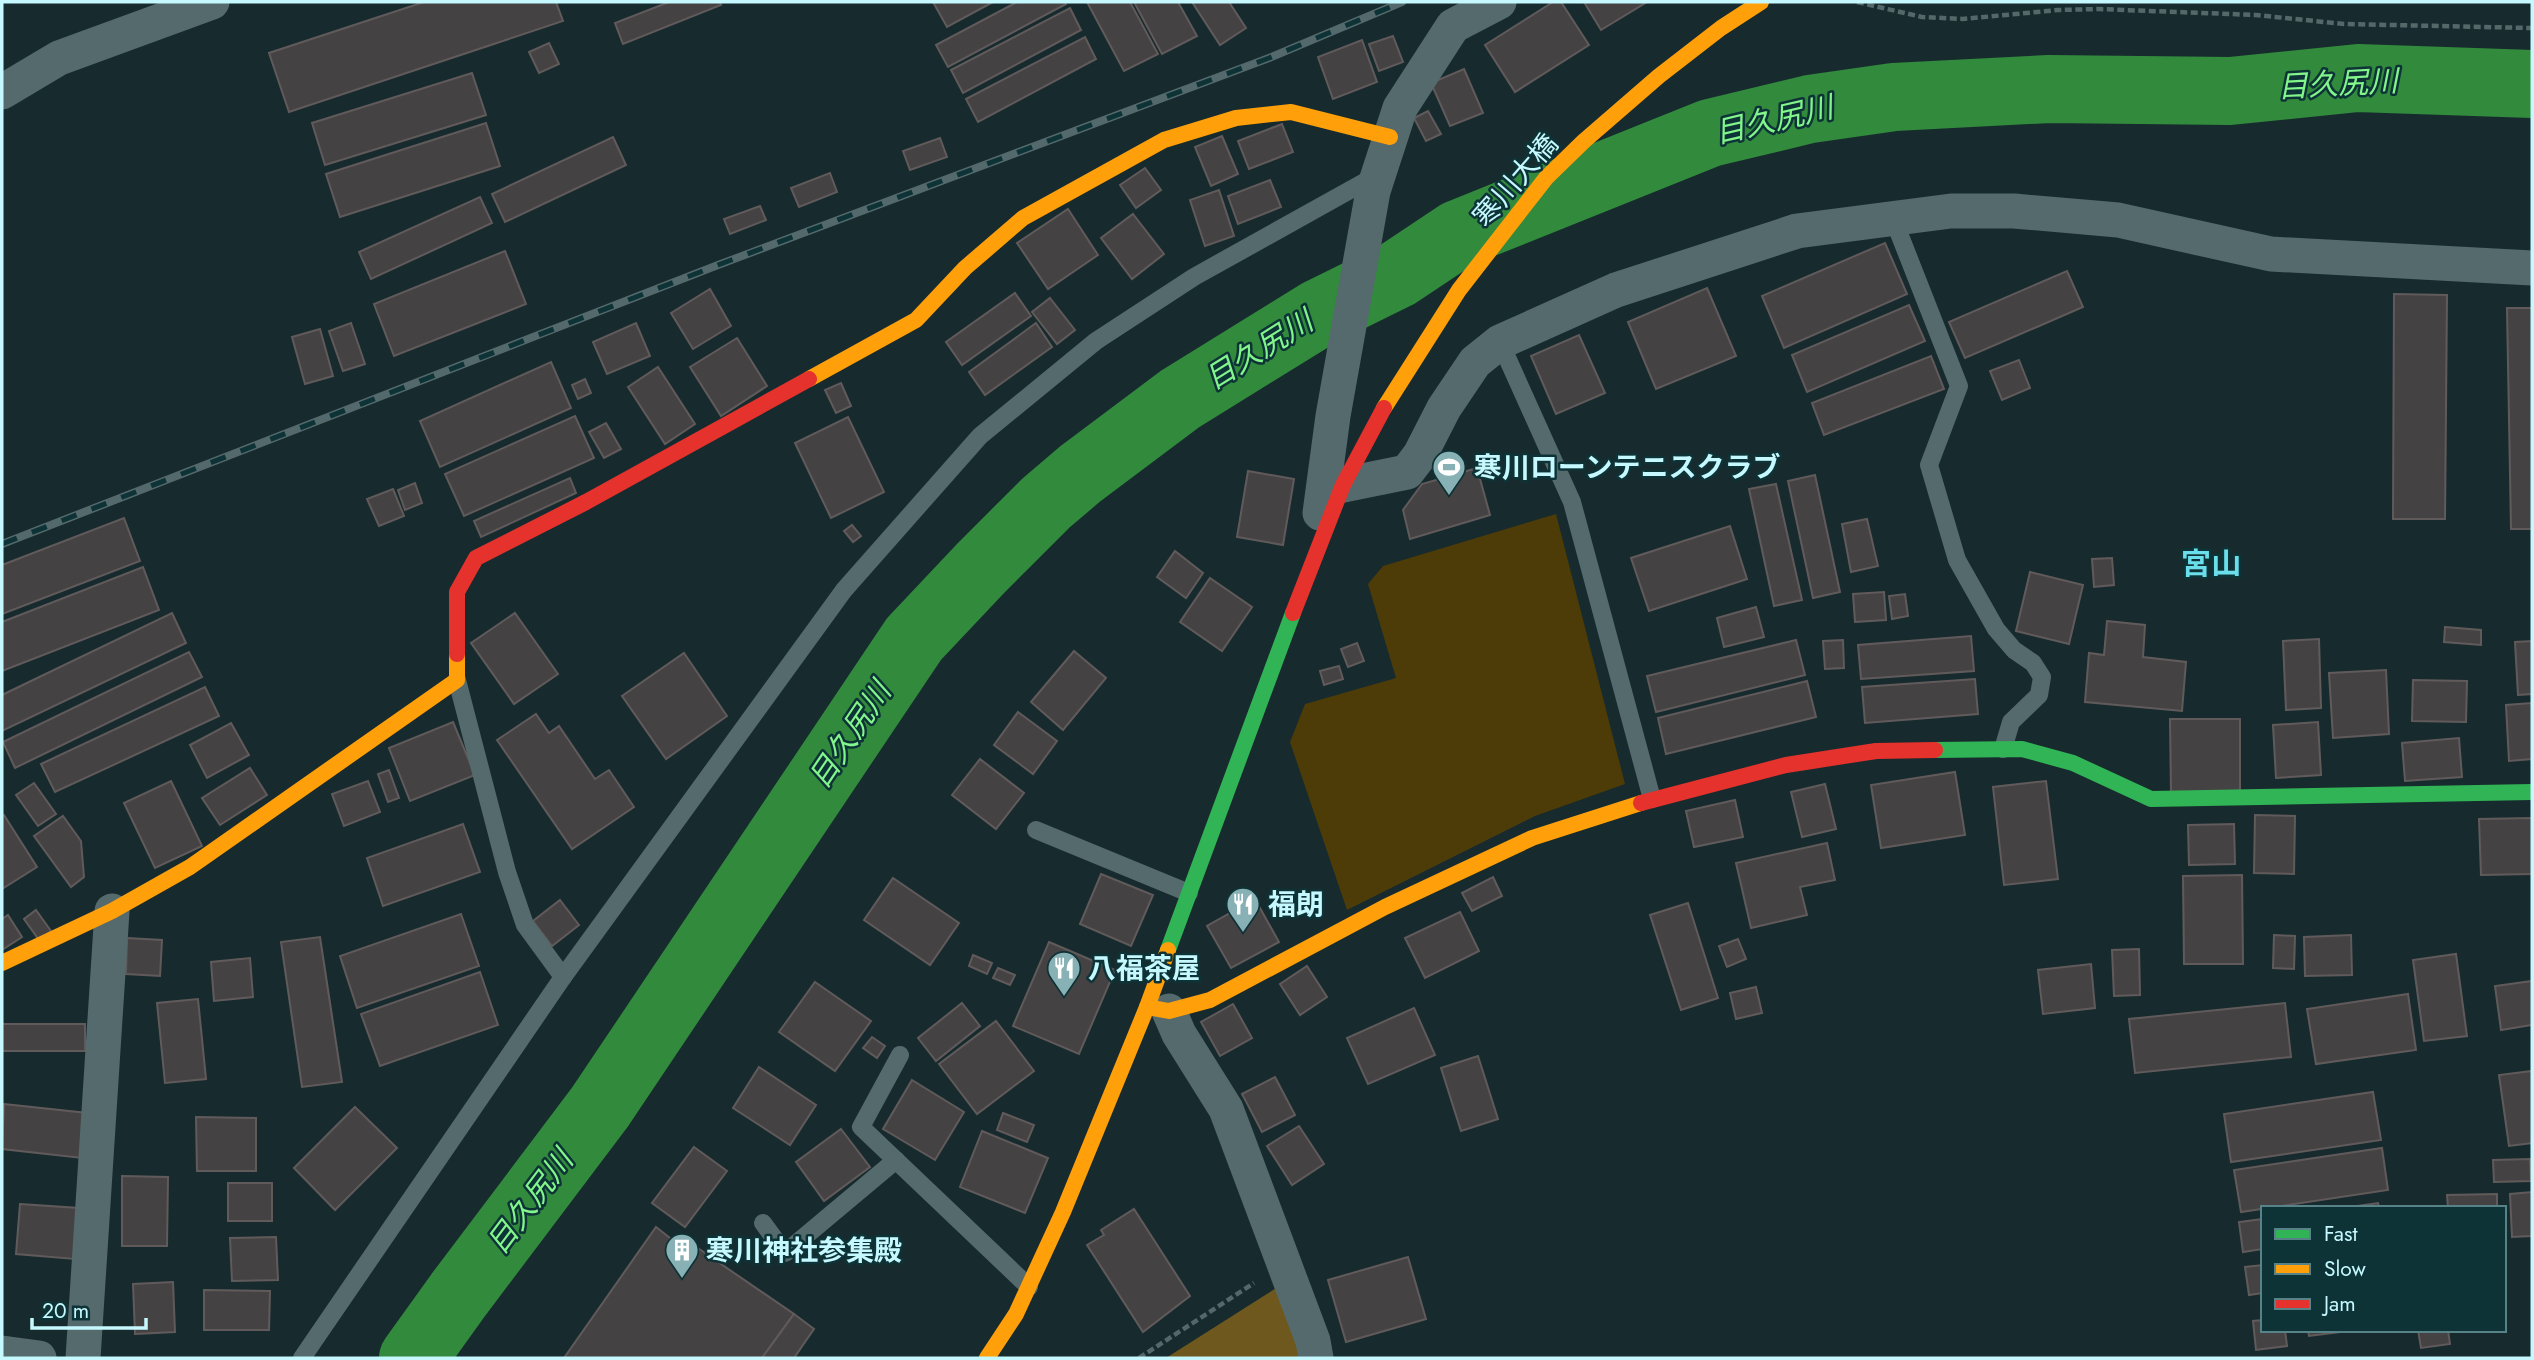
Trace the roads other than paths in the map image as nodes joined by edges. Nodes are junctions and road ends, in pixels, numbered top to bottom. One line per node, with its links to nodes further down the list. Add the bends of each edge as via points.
1 (212, 2): 5 (street, via 59,58)
2 (1499, 2): 4 (street)
3 (1761, 2): 11 (street, 寒川大橋, via 1628,103 1546,178 1459,290 1388,402)
4 (1447, 14): 6 (street)
5 (2, 92)
6 (1390, 137): 7 (street); 13 (street, via 1291,112 1236,118 1164,140 1023,218 965,268 916,320 476,558 457,592)
7 (1375, 183): 12 (street, via 1333,416); 21 (lane, via 1194,277 1107,334 980,436 844,590)
8 (1893, 218): 9 (street, via 1951,211 2014,211 2118,220 2271,254); 10 (street, via 1797,231 1723,253 1616,290); 14 (lane, via 1959,386 1930,465 1957,560 1996,629 2042,677 2039,695 2011,722)
9 (2532, 268)
10 (1500, 342): 11 (street, via 1475,362 1407,472); 16 (lane, via 1572,502)
11 (1343, 485): 12 (street, 寒川大橋)
12 (1314, 559): 18 (street, 寒川大橋)
13 (457, 680): 19 (street, via 190,867); 21 (lane, via 525,925)
14 (2003, 749): 15 (street, via 2022,749 2073,763 2151,799); 16 (street, via 1876,751 1786,765)
15 (2532, 792)
16 (1652, 799): 22 (street, via 1532,838 1385,906 1210,1000)
17 (1035, 830): 18 (lane)
18 (1189, 893): 22 (street, 寒川大橋)
19 (112, 911): 20 (street); 29 (street)
20 (2, 963)
21 (563, 978): 30 (lane)
22 (1158, 1009): 26 (street, 寒川大橋); 32 (street, via 1226,1109)
23 (900, 1055): 24 (lane, via 861,1127)
24 (896, 1160): 25 (lane, via 785,1254); 26 (lane)
25 (763, 1223)
26 (1029, 1287): 31 (street, 寒川大橋)
27 (2, 1353): 28 (street)
28 (39, 1358)
29 (83, 1358)
30 (302, 1358)
31 (987, 1358)
32 (1316, 1358)

